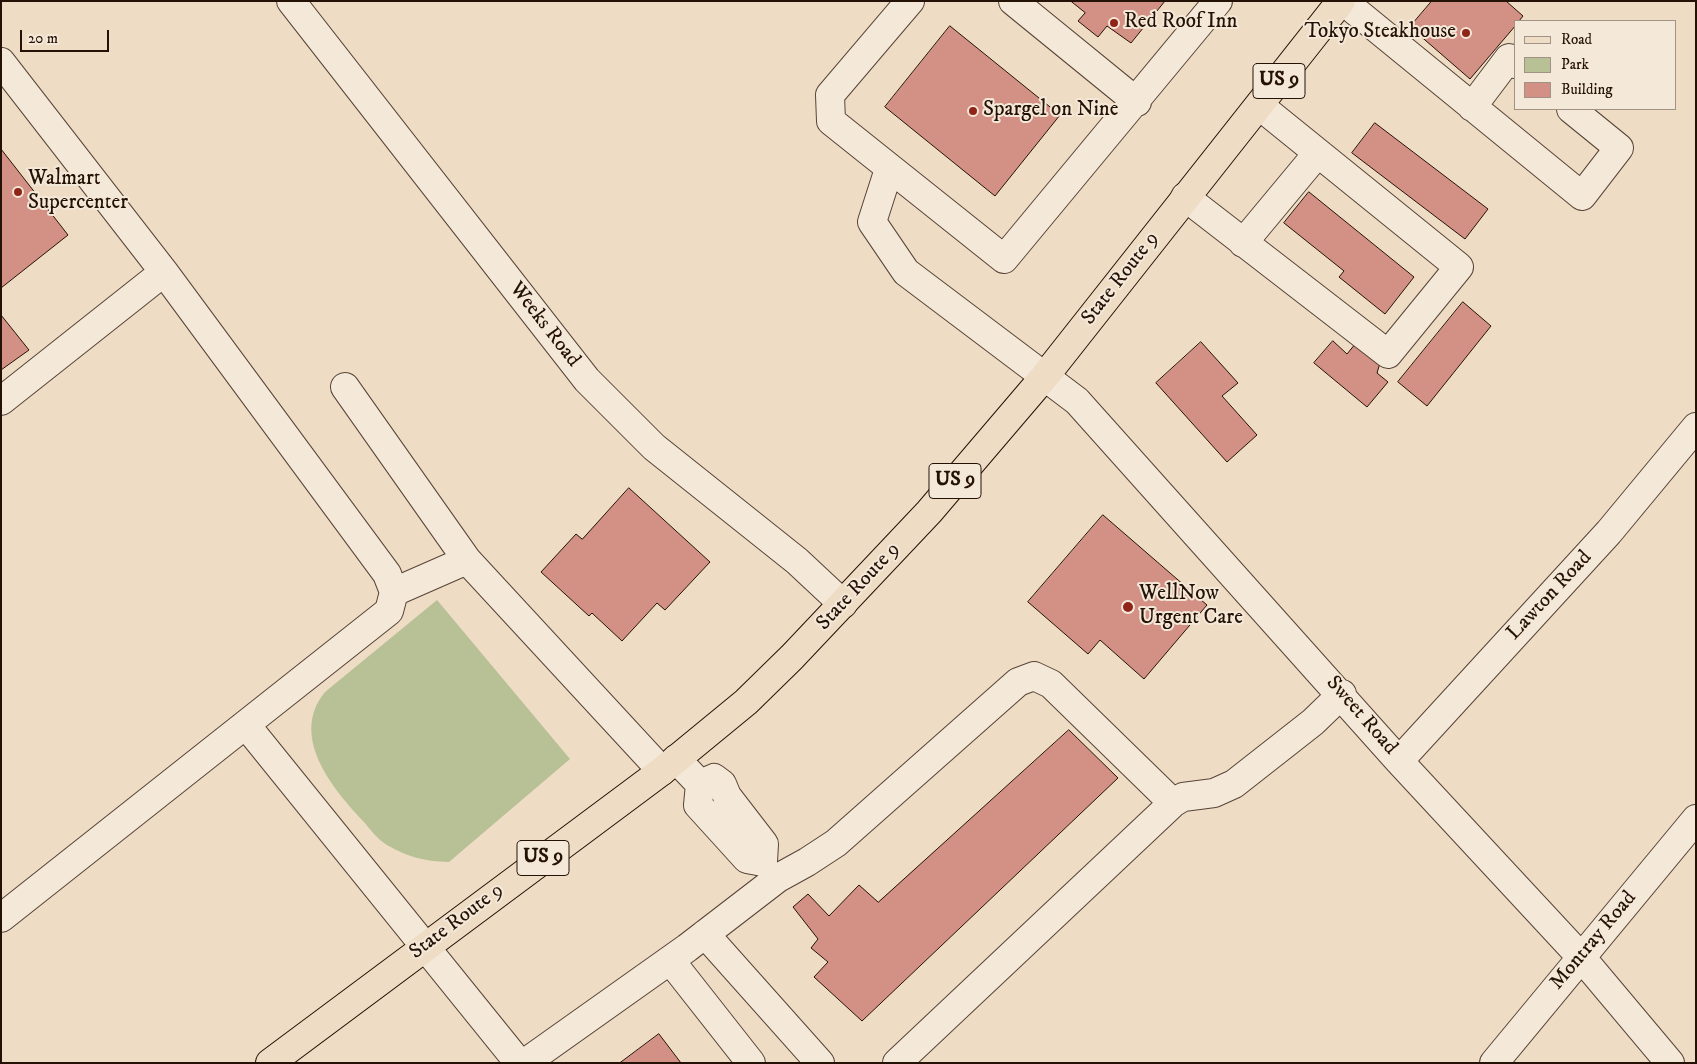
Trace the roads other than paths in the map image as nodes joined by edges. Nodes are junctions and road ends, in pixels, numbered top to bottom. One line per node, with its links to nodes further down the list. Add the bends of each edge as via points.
1 (291, 1): 23 (street, Weeks Road, via 587,380 654,447 797,561)
2 (910, 1): 13 (street, via 830,95 830,120)
3 (1218, 1): 8 (street)
4 (1342, 1): 9 (main road, State Route 9 / US 9); 10 (street)
5 (1017, 3): 8 (street)
6 (1, 62): 16 (street)
7 (1514, 62): 10 (street, via 1509,58)
8 (1136, 102): 13 (street, via 1004,259)
9 (1260, 106): 12 (street); 14 (main road, State Route 9 / US 9)
10 (1472, 107): 11 (street, via 1582,196 1619,148)
11 (1572, 110)
12 (1317, 154): 15 (street); 15 (street, via 1459,267 1388,354)
13 (889, 169): 17 (street, Sweet Road, via 872,222 906,272)
14 (1185, 197): 15 (street); 17 (main road, State Route 9 / US 9)
15 (1243, 243)
16 (164, 272): 19 (street); 22 (street, via 387,574)
17 (1045, 376): 23 (main road, State Route 9 / US 9, via 929,512); 24 (street, Sweet Road, via 1077,401)
18 (345, 387): 21 (street)
19 (1, 401)
20 (1696, 427): 26 (street, Lawton Road, via 1609,532)
21 (467, 560): 22 (street); 27 (street)
22 (394, 592): 25 (street, via 389,611)
23 (843, 604): 27 (main road, State Route 9 / US 9, via 746,702)
24 (1342, 694): 26 (street, Sweet Road); 28 (street, via 1314,722 1234,784 1214,793 1183,797)
25 (246, 725): 31 (street); 33 (street)
26 (1399, 761): 34 (street, Sweet Road)
27 (669, 765): 30 (street, via 700,784 698,805 747,859); 33 (main road, State Route 9 / US 9)
28 (1173, 803): 30 (street, via 1051,684 1034,676 1018,682 836,843 807,862); 40 (street)
29 (1696, 820): 34 (street, Montray Road)
30 (770, 870): 32 (street)
31 (1, 918)
32 (705, 934): 35 (street); 39 (street)
33 (425, 946): 36 (street); 37 (main road, State Route 9 / US 9)
34 (1581, 957): 41 (street, Montray Road); 42 (street, Sweet Road)
35 (670, 960): 36 (street); 38 (street)
36 (512, 1060)
37 (270, 1063)
38 (751, 1063)
39 (820, 1063)
40 (897, 1063)
41 (1494, 1063)
42 (1670, 1063)

